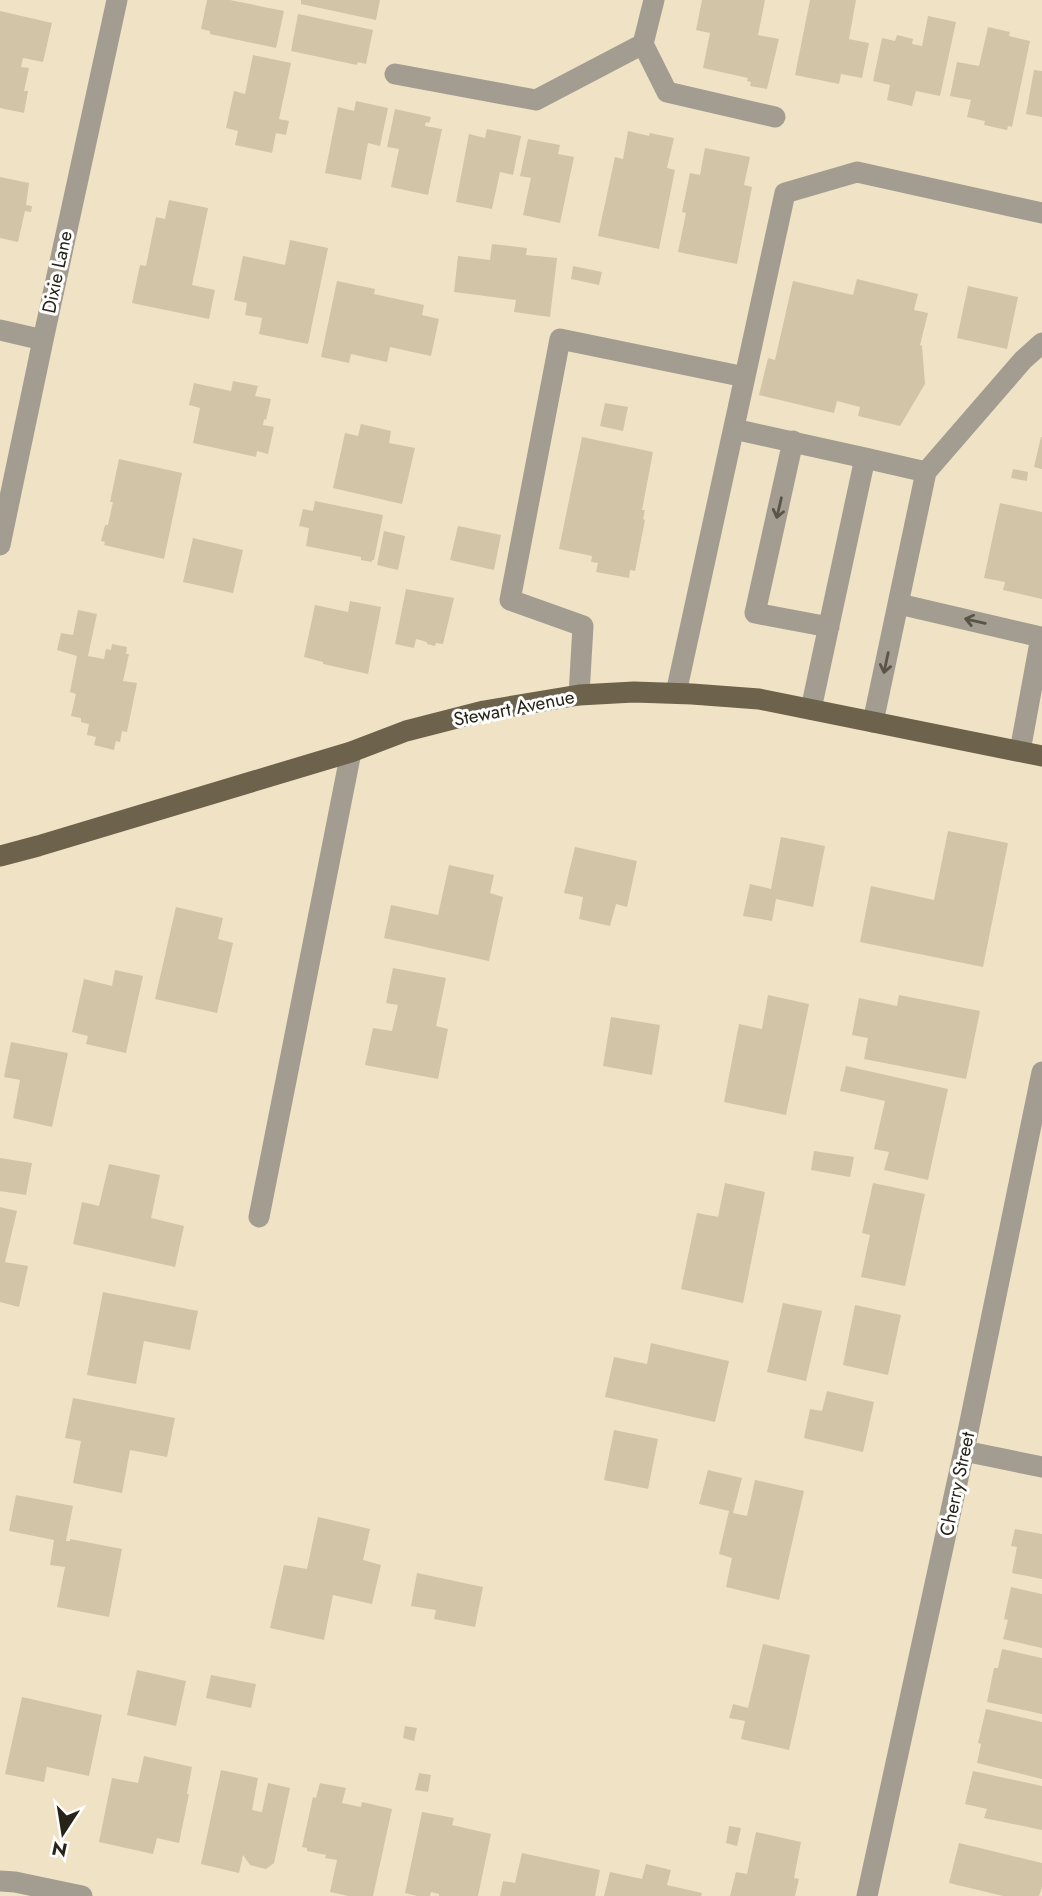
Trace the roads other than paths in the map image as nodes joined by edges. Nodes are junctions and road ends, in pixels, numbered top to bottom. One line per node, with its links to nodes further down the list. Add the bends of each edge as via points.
1 (117, 0): 8 (street, Dixie Lane)
2 (654, 0): 3 (street)
3 (643, 44): 4 (street, via 536,100); 5 (street, via 667,92)
4 (395, 74)
5 (775, 117)
6 (1042, 213): 10 (street, via 857,172 785,193)
7 (0, 330): 8 (street)
8 (43, 340): 15 (street, Dixie Lane)
9 (1042, 343): 14 (street)
10 (745, 377): 11 (street); 19 (street, via 560,339 510,600 583,626)
11 (734, 429): 12 (street); 18 (street)
12 (793, 441): 13 (street); 17 (street, one-way to 17, via 755,613)
13 (865, 458): 14 (street); 17 (street)
14 (926, 472): 16 (street)
15 (0, 545)
16 (899, 604): 21 (street, one-way to 21); 22 (street, one-way to 16, via 1041,636)
17 (829, 627): 20 (street)
18 (676, 693): 19 (main road, Stewart Avenue); 20 (main road, Stewart Avenue, via 759,699)
19 (579, 695): 23 (main road, Stewart Avenue, via 485,710 406,731)
20 (811, 709): 21 (main road, Stewart Avenue)
21 (873, 722): 22 (main road, Stewart Avenue)
22 (1020, 751): 24 (main road, Stewart Avenue)
23 (351, 752): 25 (main road, Stewart Avenue); 27 (street)
24 (1042, 756)
25 (0, 856)
26 (1042, 1072): 28 (street, Cherry Street)
27 (259, 1217)
28 (964, 1451): 29 (street); 32 (street, Cherry Street)
29 (1042, 1467)
30 (0, 1881): 31 (street)
31 (82, 1896)
32 (867, 1896)

